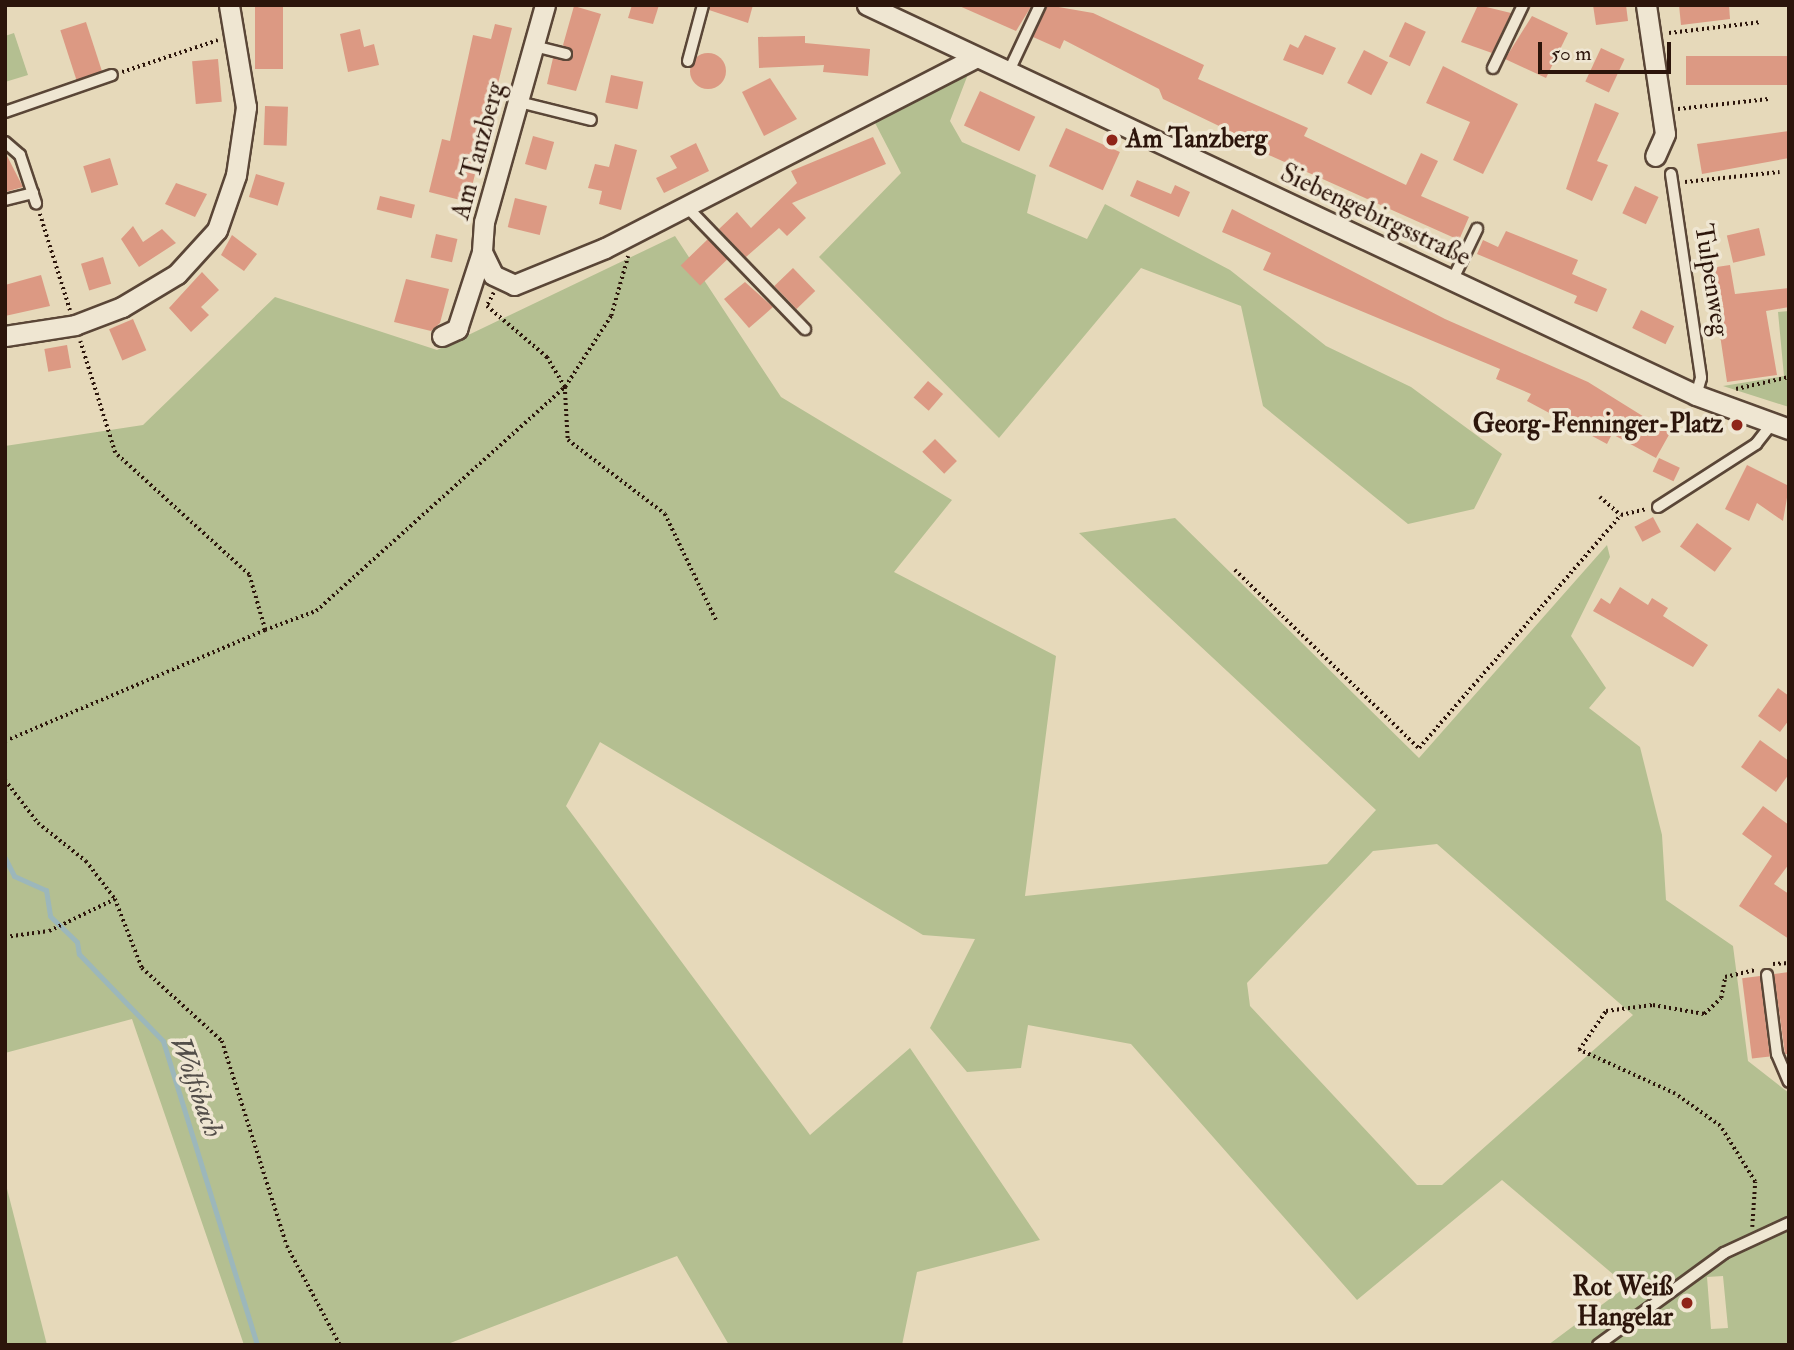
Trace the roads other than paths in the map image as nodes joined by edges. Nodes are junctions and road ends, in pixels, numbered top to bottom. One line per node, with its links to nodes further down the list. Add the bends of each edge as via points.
1 (229, 5): 27 (street, via 246,107 236,175 217,230 177,274 75,325)
2 (545, 5): 8 (street, Am Tanzberg)
3 (703, 5): 11 (lane)
4 (1040, 5): 13 (lane)
5 (1523, 5): 12 (lane)
6 (1646, 5): 19 (street, via 1665,134)
7 (878, 8): 10 (street, Siebengebirgsstraße)
8 (534, 46): 9 (lane); 15 (street, Am Tanzberg)
9 (566, 54)
10 (975, 58): 13 (street, Siebengebirgsstraße); 22 (street)
11 (688, 61)
12 (1493, 68)
13 (1008, 73): 25 (street, Siebengebirgsstraße)
14 (112, 75): 16 (lane)
15 (519, 102): 17 (lane); 24 (street, Am Tanzberg, via 484,222)
16 (5, 112)
17 (591, 120)
18 (5, 142): 21 (lane, via 20,155 35,198)
19 (1654, 156)
20 (1670, 179): 29 (lane, Tulpenweg, via 1701,378)
21 (5, 200)
22 (687, 206): 24 (street, Am Tanzberg, via 552,273 500,282); 26 (lane)
23 (1477, 229): 25 (lane)
24 (482, 252): 28 (street, via 457,329)
25 (1452, 281): 29 (street, Siebengebirgsstraße)
26 (805, 329)
27 (5, 336)
28 (442, 337)
29 (1696, 395): 30 (street, Siebengebirgsstraße)
30 (1780, 427): 31 (lane)
31 (1658, 507)
32 (1767, 975): 33 (lane, via 1777,1054)
33 (1789, 1082)
34 (1789, 1223): 35 (lane, via 1751,1240)
35 (1598, 1345)

